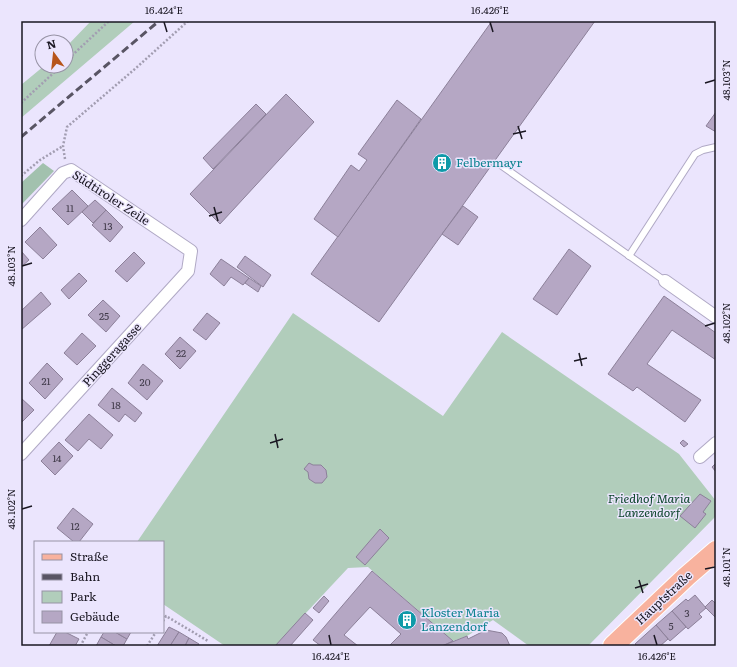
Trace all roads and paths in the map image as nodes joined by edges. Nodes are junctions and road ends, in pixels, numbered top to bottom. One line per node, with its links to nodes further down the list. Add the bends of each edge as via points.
1 (109, 21): 3 (path)
2 (188, 21): 8 (path, via 67,127 63,146)
3 (74, 54)
4 (52, 74): 5 (path)
5 (21, 103)
6 (716, 147): 11 (lane, via 695,154)
7 (502, 166): 11 (lane)
8 (21, 176)
9 (21, 220): 10 (street, Südtiroler Zeile, via 63,172 71,170)
10 (191, 251): 15 (street, Pinggeragasse, via 188,271)
11 (629, 256): 12 (lane)
12 (665, 281): 13 (street)
13 (716, 317)
14 (716, 443): 16 (street)
15 (21, 454)
16 (700, 457)
17 (716, 551): 24 (main road, Hauptstraße)
18 (164, 619): 21 (path, via 166,616)
19 (87, 633): 22 (path)
20 (155, 633): 23 (path)
21 (208, 641)
22 (82, 646)
23 (147, 646)
24 (613, 646)

